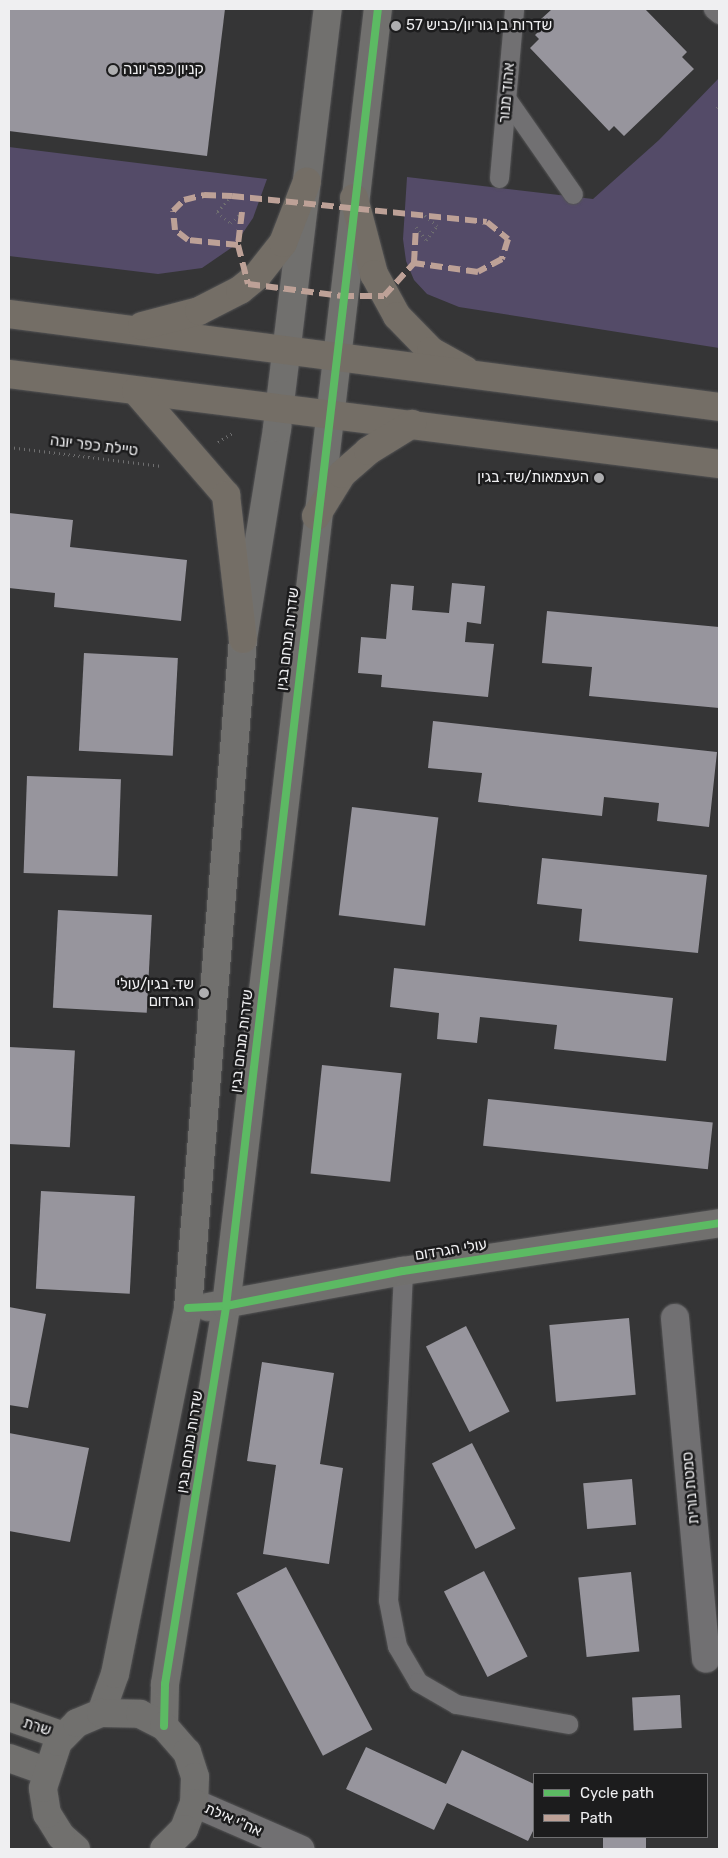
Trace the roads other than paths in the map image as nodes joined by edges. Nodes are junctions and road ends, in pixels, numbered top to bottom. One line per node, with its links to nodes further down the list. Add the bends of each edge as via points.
1 (328, 9): 8 (street, שדרות מנחם בגין)
2 (378, 9): 10 (street, שדרות מנחם בגין)
3 (514, 9): 6 (lane, אהוד מנור)
4 (713, 9): 5 (lane)
5 (719, 14)
6 (506, 98): 7 (lane, אהוד מנור); 9 (lane)
7 (499, 178)
8 (307, 181): 12 (highway, via 283,242 248,284 199,312); 13 (street, שדרות מנחם בגין)
9 (573, 194)
10 (354, 198): 14 (street, שדרות מנחם בגין); 16 (highway, via 374,274 396,316 431,351)
11 (9, 314): 12 (highway)
12 (127, 330): 13 (highway)
13 (285, 351): 14 (highway); 18 (street, שדרות מנחם בגין)
14 (334, 358): 16 (highway); 20 (street, שדרות מנחם בגין)
15 (9, 374): 17 (highway)
16 (485, 378): 19 (highway)
17 (136, 391): 18 (highway); 24 (highway, via 226,495)
18 (279, 408): 20 (highway); 24 (street, שדרות מנחם בגין)
19 (719, 408)
20 (328, 414): 21 (highway); 23 (street, שדרות מנחם בגין)
21 (412, 424): 22 (highway); 23 (highway, via 368,451 342,474)
22 (719, 464)
23 (316, 516): 27 (street, שדרות מנחם בגין)
24 (243, 639): 28 (street, שדרות מנחם בגין)
25 (719, 1223): 26 (street, עולי הגרדום)
26 (403, 1271): 27 (street, עולי הגרדום); 34 (lane, via 388,1600 397,1646 418,1682 456,1704)
27 (226, 1306): 28 (street, עולי הגרדום); 35 (street, שדרות מנחם בגין, via 164,1684)
28 (188, 1308): 32 (street, שדרות מנחם בגין, via 115,1674)
29 (675, 1318): 30 (street, סמטת נורית)
30 (709, 1558): 31 (street, סמטת נורית)
31 (706, 1659)
32 (101, 1713): 35 (street, via 140,1714); 36 (street, via 77,1724)
33 (9, 1717): 36 (street, שרת)
34 (568, 1724)
35 (164, 1726): 39 (street, via 187,1752 195,1777)
36 (64, 1736): 38 (street, via 58,1742)
37 (9, 1758): 38 (street)
38 (48, 1772): 40 (street, via 43,1788 48,1814 61,1836)
39 (194, 1803): 41 (street, via 184,1829); 42 (street, אח"י אילת)
40 (76, 1849)
41 (164, 1849)
42 (300, 1849)

